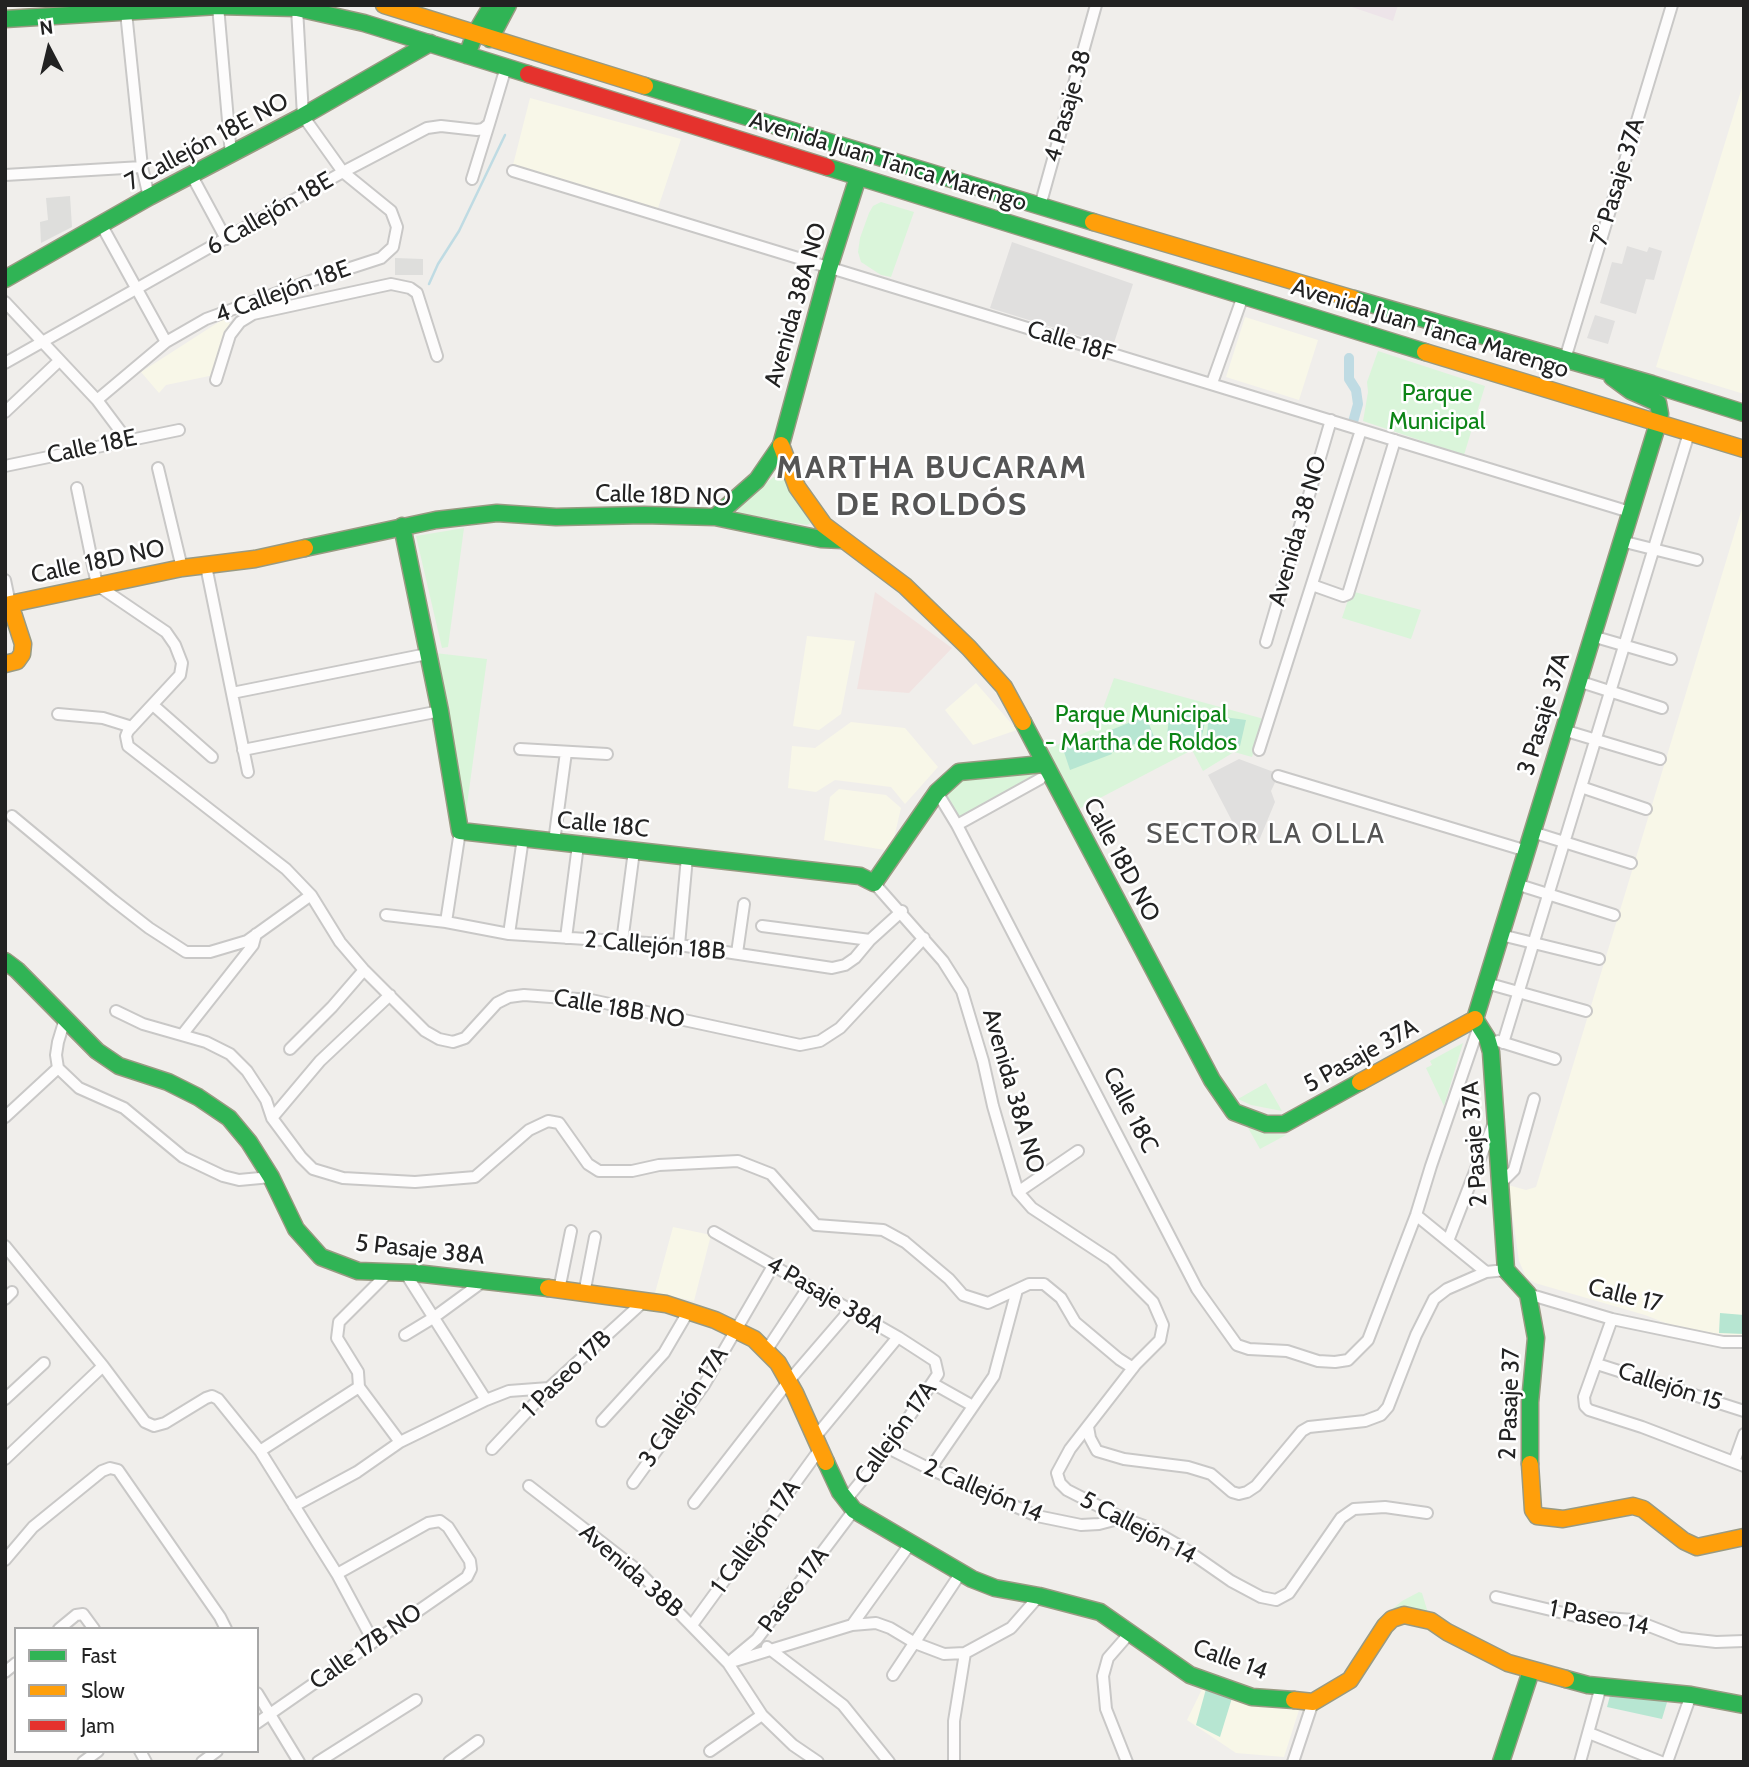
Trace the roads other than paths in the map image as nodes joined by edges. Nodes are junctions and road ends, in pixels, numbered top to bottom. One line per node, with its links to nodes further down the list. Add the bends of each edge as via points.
1 (384, 5): 12 (street, Avenida Juan Tanca Marengo)
2 (492, 5): 12 (street)
3 (508, 5): 12 (street)
4 (1096, 5): 28 (street, 4 Pasaje 38)
5 (1672, 5): 43 (street, 7° Pasaje 37A)
6 (218, 6): 7 (street, Avenida Juan Tanca Marengo); 9 (street, Avenida Juan Tanca Marengo); 18 (street)
7 (297, 8): 13 (street, Avenida Juan Tanca Marengo); 16 (street)
8 (5, 12): 10 (street)
9 (126, 12): 10 (street, Avenida Juan Tanca Marengo); 19 (street)
10 (40, 17): 11 (street, Avenida Juan Tanca Marengo)
11 (5, 19)
12 (483, 37): 14 (street); 27 (street, Avenida Juan Tanca Marengo)
13 (430, 43): 14 (street, Avenida Juan Tanca Marengo); 16 (street, 7 Callejón 18E NO)
14 (467, 55): 15 (street, Avenida Juan Tanca Marengo)
15 (506, 67): 17 (street); 24 (street, Avenida Juan Tanca Marengo)
16 (303, 116): 18 (street, 7 Callejón 18E NO); 21 (street)
17 (489, 124): 21 (street, 6 Callejón 18E, via 477,130 427,128); 25 (street)
18 (230, 155): 23 (street, 7 Callejón 18E NO)
19 (142, 167): 22 (street); 26 (street)
20 (513, 171): 31 (street, Calle 18F)
21 (343, 172): 30 (street, 6 Callejón 18E); 33 (street, 4 Callejón 18E, via 391,211 396,241 381,258)
22 (5, 174)
23 (192, 176): 26 (street, 7 Callejón 18E NO); 30 (street)
24 (858, 177): 27 (street, via 865,167 872,167 983,197); 31 (street, Avenida 38A NO); 35 (street, Avenida Juan Tanca Marengo)
25 (472, 179)
26 (149, 197): 29 (street, 7 Callejón 18E NO)
27 (1011, 198): 28 (street, Avenida Juan Tanca Marengo)
28 (1040, 206): 43 (street, Avenida Juan Tanca Marengo)
29 (102, 226): 32 (street, 7 Callejón 18E NO); 34 (street)
30 (226, 239): 34 (street, 6 Callejón 18E)
31 (828, 268): 48 (street, Calle 18F); 59 (street, Avenida 38A NO)
32 (5, 279)
33 (303, 283): 36 (street); 38 (street, 4 Callejón 18E)
34 (137, 289): 40 (street, 6 Callejón 18E); 41 (street)
35 (1242, 296): 48 (street); 53 (street, Avenida Juan Tanca Marengo)
36 (308, 301): 39 (street, via 253,314); 42 (street, via 391,284 410,288 421,302)
37 (5, 302): 40 (street)
38 (232, 308): 39 (street); 41 (street, 4 Callejón 18E)
39 (240, 322): 47 (street, via 230,335)
40 (43, 342): 44 (street); 45 (street, 6 Callejón 18E)
41 (166, 342): 49 (street, 4 Callejón 18E)
42 (438, 356)
43 (1565, 359): 46 (street, Avenida Juan Tanca Marengo)
44 (59, 361): 49 (street); 50 (street)
45 (5, 363)
46 (1602, 370): 51 (street, Avenida Juan Tanca Marengo); 53 (street, via 1631,391 1655,400)
47 (216, 380)
48 (1212, 383): 52 (street, Calle 18F)
49 (97, 400): 57 (street)
50 (5, 412)
51 (1744, 413)
52 (1331, 420): 55 (street, Calle 18F); 78 (street, Avenida 38 NO)
53 (1658, 423): 56 (street, Avenida Juan Tanca Marengo); 64 (street, 3 Pasaje 37A)
54 (179, 430): 57 (street, Calle 18E)
55 (1361, 430): 58 (street, Calle 18F); 75 (street)
56 (1689, 433): 60 (street, Avenida Juan Tanca Marengo); 69 (street)
57 (127, 440): 61 (street, Calle 18E)
58 (1395, 440): 64 (street, Calle 18F); 75 (street, via 1353,584 1346,596)
59 (781, 445): 65 (street, Avenida 38A NO, via 757,480); 67 (street, via 809,507)
60 (1744, 449)
61 (5, 466)
62 (158, 468): 72 (street)
63 (78, 488): 74 (street)
64 (1630, 512): 68 (street, 3 Pasaje 37A)
65 (715, 517): 66 (street, Calle 18D NO, via 497,513); 67 (street, Calle 18D NO)
66 (402, 526): 71 (street, Calle 18D NO); 80 (street)
67 (842, 540): 100 (street, Calle 18D NO, via 905,586 1004,687 1028,730)
68 (1621, 541): 69 (street); 77 (street, 3 Pasaje 37A)
69 (1653, 551): 70 (street); 79 (street)
70 (1697, 560)
71 (206, 566): 72 (street, Calle 18D NO); 85 (street)
72 (181, 568): 74 (street, Calle 18D NO)
73 (5, 580): 76 (street)
74 (97, 585): 76 (street, Calle 18D NO); 86 (street, via 166,632 175,645 182,663 180,675)
75 (1312, 585): 95 (street)
76 (8, 604): 82 (street, via 23,644 18,661)
77 (1592, 636): 79 (street); 83 (street, 3 Pasaje 37A)
78 (1266, 642)
79 (1624, 646): 81 (street); 84 (street)
80 (427, 654): 85 (street); 88 (street)
81 (1671, 659)
82 (5, 664)
83 (1578, 681): 84 (street); 91 (street, 3 Pasaje 37A)
84 (1610, 691): 87 (street); 92 (street)
85 (232, 693): 94 (street)
86 (153, 705): 90 (street); 98 (street)
87 (1662, 708)
88 (440, 711): 94 (street); 108 (street)
89 (58, 714): 90 (street, via 110,719)
90 (132, 727): 121 (street, Calle 18B NO, via 126,736 132,751 286,869)
91 (1563, 730): 92 (street); 109 (street, 3 Pasaje 37A)
92 (1596, 739): 99 (street); 103 (street)
93 (520, 749): 96 (street)
94 (243, 750): 101 (street)
95 (1259, 750)
96 (566, 752): 97 (street); 111 (street)
97 (607, 754)
98 (212, 757)
99 (1660, 759)
100 (1041, 771): 104 (street, via 959,772); 107 (street); 156 (street, Calle 18D NO, via 1225,1101 1234,1111)
101 (248, 772)
102 (1278, 776): 115 (street)
103 (1581, 787): 105 (street); 112 (street)
104 (937, 792): 107 (street, Calle 18C); 118 (street)
105 (1646, 809)
106 (12, 816): 128 (street, via 113,900 186,952 210,952)
107 (957, 825): 161 (street, Calle 18C, via 1197,1289 1237,1345 1287,1351 1318,1361 1349,1360 1368,1340)
108 (460, 831): 110 (street, Calle 18C); 126 (street)
109 (1532, 832): 112 (street); 115 (street, 3 Pasaje 37A)
110 (523, 838): 111 (street, Calle 18C); 129 (street)
111 (554, 842): 113 (street, Calle 18C)
112 (1564, 842): 117 (street); 120 (street)
113 (579, 845): 114 (street, Calle 18C); 131 (street)
114 (634, 851): 116 (street, Calle 18C); 134 (street)
115 (1527, 851): 119 (street, 3 Pasaje 37A)
116 (687, 857): 118 (street, Calle 18C, via 860,876); 136 (street)
117 (1631, 863)
118 (874, 883): 123 (street, Calle 18C)
119 (1516, 884): 120 (street); 130 (street, 3 Pasaje 37A)
120 (1548, 894): 125 (street); 135 (street)
121 (311, 895): 128 (street); 140 (street, Calle 18B NO)
122 (744, 904): 137 (street)
123 (902, 911): 132 (street, Calle 18C); 133 (street, 2 Callejón 18B)
124 (386, 915): 126 (street, 2 Callejón 18B)
125 (1614, 915)
126 (446, 922): 129 (street, 2 Callejón 18B)
127 (762, 926): 133 (street)
128 (256, 934): 148 (street, via 253,945)
129 (509, 934): 131 (street, 2 Callejón 18B)
130 (1501, 935): 135 (street); 141 (street, 3 Pasaje 37A)
131 (566, 938): 134 (street, 2 Callejón 18B)
132 (924, 938): 143 (street, Calle 18B NO, via 840,1028 820,1041 800,1045 591,1000 524,995 497,1003 465,1038 453,1042 425,1031); 160 (street, Avenida 38A NO, via 962,991)
133 (870, 940): 137 (street, 2 Callejón 18B, via 855,958 832,968)
134 (622, 942): 136 (street, 2 Callejón 18B)
135 (1534, 943): 138 (street); 142 (street)
136 (679, 945): 137 (street, 2 Callejón 18B)
137 (737, 953)
138 (1600, 959)
139 (5, 961): 146 (street, 5 Pasaje 38A)
140 (364, 970): 143 (street, Calle 18B NO); 149 (street)
141 (1486, 983): 142 (street); 147 (street, 3 Pasaje 37A)
142 (1519, 992): 144 (street); 147 (street)
143 (390, 995): 155 (street, via 320,1061)
144 (1586, 1011)
145 (116, 1012): 148 (street)
146 (65, 1019): 151 (street, via 56,1055); 158 (street, 5 Pasaje 38A, via 119,1066 168,1082 229,1118)
147 (1486, 1031): 150 (street); 153 (street, 2 Pasaje 37A, via 1492,1052); 156 (street, 5 Pasaje 37A, via 1284,1124); 161 (street)
148 (183, 1035): 155 (street, via 230,1054 247,1071)
149 (290, 1049)
150 (1555, 1059)
151 (58, 1068): 154 (street); 158 (street, via 79,1087 124,1108 183,1157 239,1180)
152 (1534, 1099): 159 (street, via 1514,1170)
153 (1496, 1116): 159 (street, 2 Pasaje 37A); 165 (street)
154 (5, 1117)
155 (272, 1118): 175 (street, via 313,1169 343,1178 415,1182 475,1177 529,1130 548,1121 559,1123 587,1164 599,1171 738,1161 771,1174 816,1225 883,1230 905,1242 963,1295 988,1303)
156 (1266, 1124)
157 (1078, 1151): 160 (street)
158 (271, 1177): 170 (street, 5 Pasaje 38A, via 296,1229 321,1257 358,1271)
159 (1501, 1183): 168 (street, 2 Pasaje 37A)
160 (1018, 1192): 194 (street, Avenida 38A NO, via 1032,1208 1111,1260 1153,1302 1163,1325 1160,1340)
161 (1416, 1215): 165 (street)
162 (570, 1231): 174 (street)
163 (714, 1232): 167 (street, 4 Pasaje 38A)
164 (595, 1237): 176 (street)
165 (1448, 1241): 169 (street)
166 (5, 1246): 193 (street)
167 (774, 1266): 173 (street, 4 Pasaje 38A); 183 (street, 3 Callejón 17A)
168 (1506, 1270): 169 (street); 177 (street)
169 (1486, 1272): 204 (street, via 1434,1299 1381,1415 1302,1431 1247,1492 1232,1492 1211,1474 1188,1467 1097,1451)
170 (387, 1274): 171 (street, 5 Pasaje 38A); 197 (street, via 339,1322 337,1330 337,1338 358,1372)
171 (406, 1274): 172 (street, 5 Pasaje 38A); 181 (street)
172 (485, 1280): 174 (street, 5 Pasaje 38A); 181 (street)
173 (809, 1286): 179 (street, 4 Pasaje 38A); 188 (street)
174 (559, 1290): 176 (street, 5 Pasaje 38A)
175 (1017, 1290): 194 (street, via 1044,1284 1061,1298 1075,1322); 201 (street, via 994,1376)
176 (584, 1294): 178 (street, 5 Pasaje 38A)
177 (1528, 1294): 182 (street, Calle 17); 221 (street, 2 Pasaje 37, via 1536,1338 1530,1473 1537,1516 1570,1519 1633,1506 1697,1547)
178 (643, 1301): 180 (street, 5 Pasaje 38A); 198 (street, 1 Paseo 17B)
179 (850, 1310): 185 (street, 4 Pasaje 38A); 195 (street)
180 (688, 1312): 183 (street, 5 Pasaje 38A); 203 (street, via 664,1353)
181 (433, 1318): 184 (street); 200 (street)
182 (1612, 1318): 186 (street, Calle 17); 192 (street)
183 (734, 1331): 188 (street, 5 Pasaje 38A, via 754,1339); 214 (street, 3 Callejón 17A, via 704,1385)
184 (405, 1335)
185 (898, 1337): 190 (street, 4 Pasaje 38A); 207 (street, 1 Callejón 17A)
186 (1723, 1342): 187 (street, Calle 17); 189 (street)
187 (1744, 1342)
188 (766, 1351): 195 (street, 5 Pasaje 38A)
189 (1744, 1351)
190 (935, 1362): 196 (street, Callejón 17A, via 938,1374)
191 (44, 1363): 199 (street)
192 (1597, 1364): 202 (street, Callejón 15); 212 (street, via 1584,1397 1589,1410)
193 (103, 1366): 210 (street, via 145,1422 154,1426 165,1423 212,1396); 211 (street)
194 (1133, 1368): 204 (street, Avenida 38A NO)
195 (788, 1382): 207 (street, 5 Pasaje 38A); 216 (street)
196 (932, 1383): 201 (street); 209 (street, Callejón 17A)
197 (359, 1387): 206 (street); 210 (street)
198 (549, 1388): 200 (street, via 509,1391); 208 (street, 1 Paseo 17B)
199 (5, 1399)
200 (486, 1400): 206 (street)
201 (973, 1406): 213 (street)
202 (1744, 1411)
203 (602, 1421)
204 (1088, 1426): 220 (street, 5 Callejón 14, via 1060,1466 1060,1483)
205 (1744, 1434): 212 (street)
206 (400, 1442): 217 (street)
207 (818, 1443): 218 (street, 5 Pasaje 38A); 228 (street, 1 Callejón 17A)
208 (492, 1448)
209 (888, 1448): 213 (street, 2 Callejón 14); 218 (street, Callejón 17A)
210 (260, 1451): 217 (street)
211 (5, 1459)
212 (1739, 1464)
213 (930, 1469): 220 (street, 2 Callejón 14, via 1059,1522 1090,1525)
214 (634, 1483)
215 (528, 1486): 228 (street, Avenida 38B, via 636,1569)
216 (694, 1503)
217 (294, 1506): 224 (street)
218 (849, 1506): 222 (street, Calle 14); 234 (street, Paseo 17A)
219 (1427, 1513): 220 (street, 5 Callejón 14, via 1385,1507 1354,1510 1341,1517 1289,1593 1276,1600 1261,1597 1147,1527)
220 (1122, 1518)
221 (1744, 1537)
222 (910, 1544): 225 (street, Calle 14); 229 (street)
223 (5, 1560): 232 (street, via 33,1527 102,1471 118,1470)
224 (337, 1574): 235 (street); 235 (street, Calle 17B NO, via 428,1523 440,1521 470,1561 467,1577)
225 (960, 1574): 226 (street, Calle 14, via 995,1588); 237 (street)
226 (1039, 1596): 233 (street, Calle 14, via 1100,1612); 239 (street, via 1011,1628)
227 (1496, 1597): 236 (street, 1 Paseo 14, via 1576,1616 1634,1620 1679,1638)
228 (692, 1625): 240 (street, Avenida 38B)
229 (852, 1625): 237 (street, via 876,1623); 238 (street)
230 (61, 1627): 231 (street, via 83,1614)
231 (93, 1627)
232 (225, 1627)
233 (1129, 1634): 247 (street, Calle 14, via 1190,1675 1252,1697); 261 (street, via 1108,1658 1103,1676 1106,1709)
234 (757, 1639): 238 (street); 240 (street, Paseo 17A)
235 (373, 1641): 249 (street, Calle 17B NO)
236 (1744, 1641)
237 (915, 1643): 239 (street, via 944,1654); 242 (street)
238 (770, 1650): 240 (street); 259 (street, via 843,1705)
239 (965, 1653): 260 (street, via 954,1721)
240 (728, 1663): 250 (street, Avenida 38B)
241 (1531, 1671): 243 (street); 247 (street, via 1431,1621 1404,1615 1385,1626 1350,1680); 263 (street)
242 (893, 1675)
243 (1601, 1686): 244 (street); 252 (street)
244 (1691, 1695): 248 (street); 266 (street)
245 (259, 1696): 249 (street)
246 (416, 1700): 257 (street)
247 (1314, 1702): 262 (street)
248 (1744, 1705)
249 (270, 1715): 251 (street, Calle 17B NO); 256 (street)
250 (762, 1715): 254 (street); 258 (street, Avenida 38B)
251 (259, 1722)
252 (1589, 1733): 264 (street); 265 (street)
253 (478, 1741): 255 (street)
254 (710, 1751)
255 (454, 1760)
256 (299, 1762)
257 (318, 1762)
258 (818, 1762)
259 (889, 1762)
260 (954, 1762)
261 (1127, 1762)
262 (1293, 1762)
263 (1501, 1762)
264 (1580, 1762)
265 (1661, 1762)
266 (1667, 1762)

